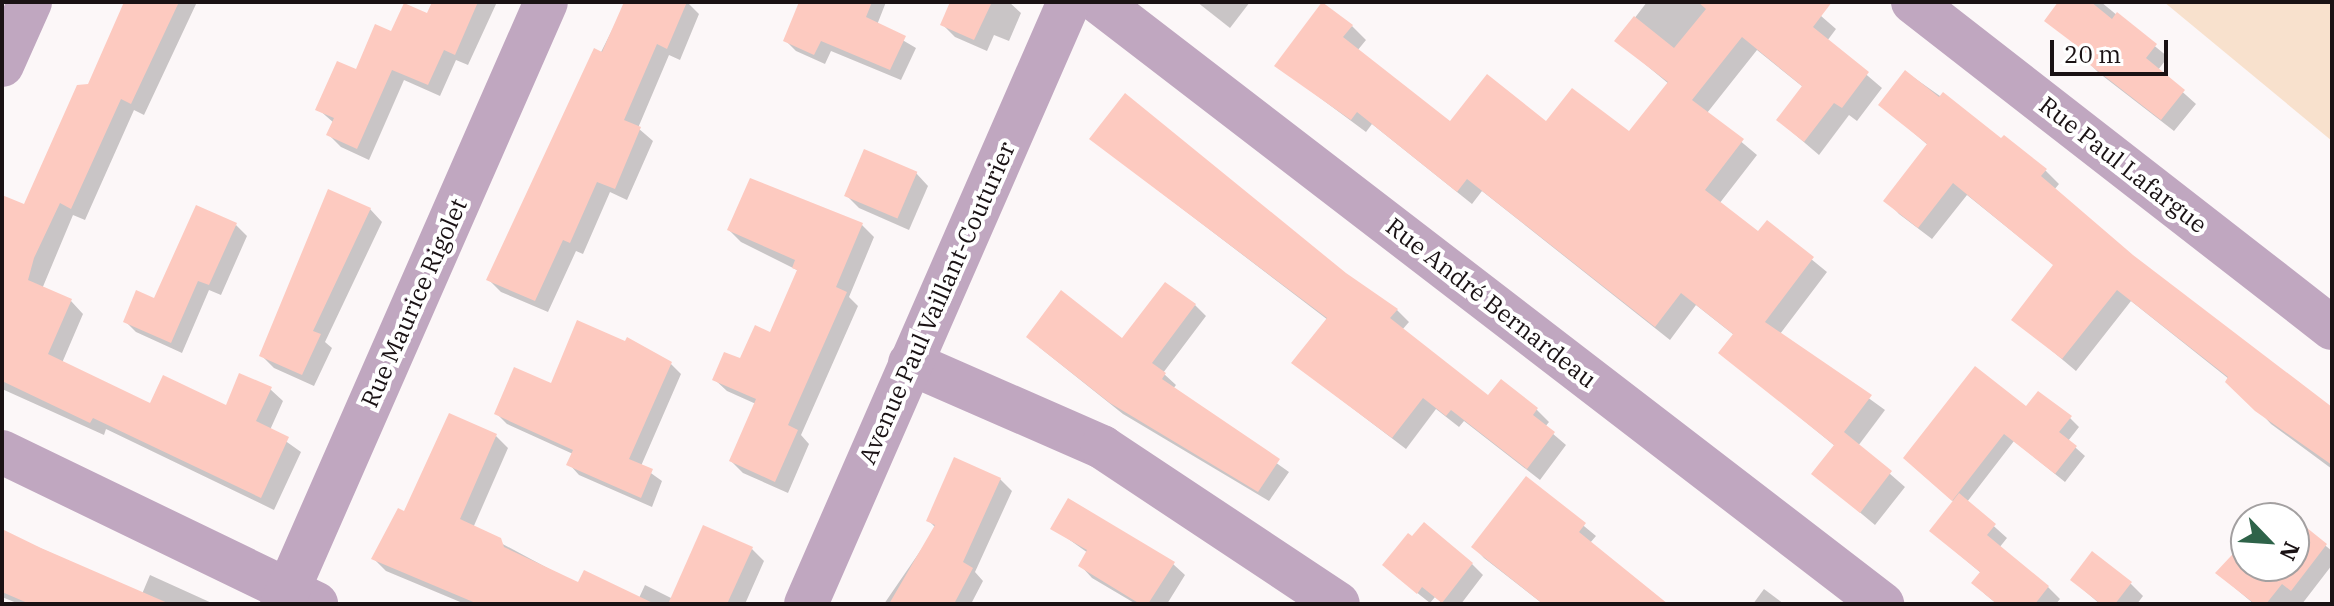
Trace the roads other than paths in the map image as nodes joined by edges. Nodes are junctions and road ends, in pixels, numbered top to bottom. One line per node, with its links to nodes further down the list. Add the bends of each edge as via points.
1 (30, 2): 6 (street)
2 (546, 2): 10 (street, Rue Maurice Rigolet)
3 (1069, 2): 8 (street, Avenue Paul Vaillant-Couturier)
4 (1099, 2): 13 (street, Rue André Bernardeau)
5 (1913, 2): 7 (street, Rue Paul Lafargue)
6 (2, 65)
7 (2332, 328)
8 (910, 363): 11 (street, Avenue Paul Vaillant-Couturier); 12 (street, via 1102,447)
9 (2, 452): 10 (street)
10 (295, 600)
11 (806, 604)
12 (1338, 604)
13 (1882, 604)

